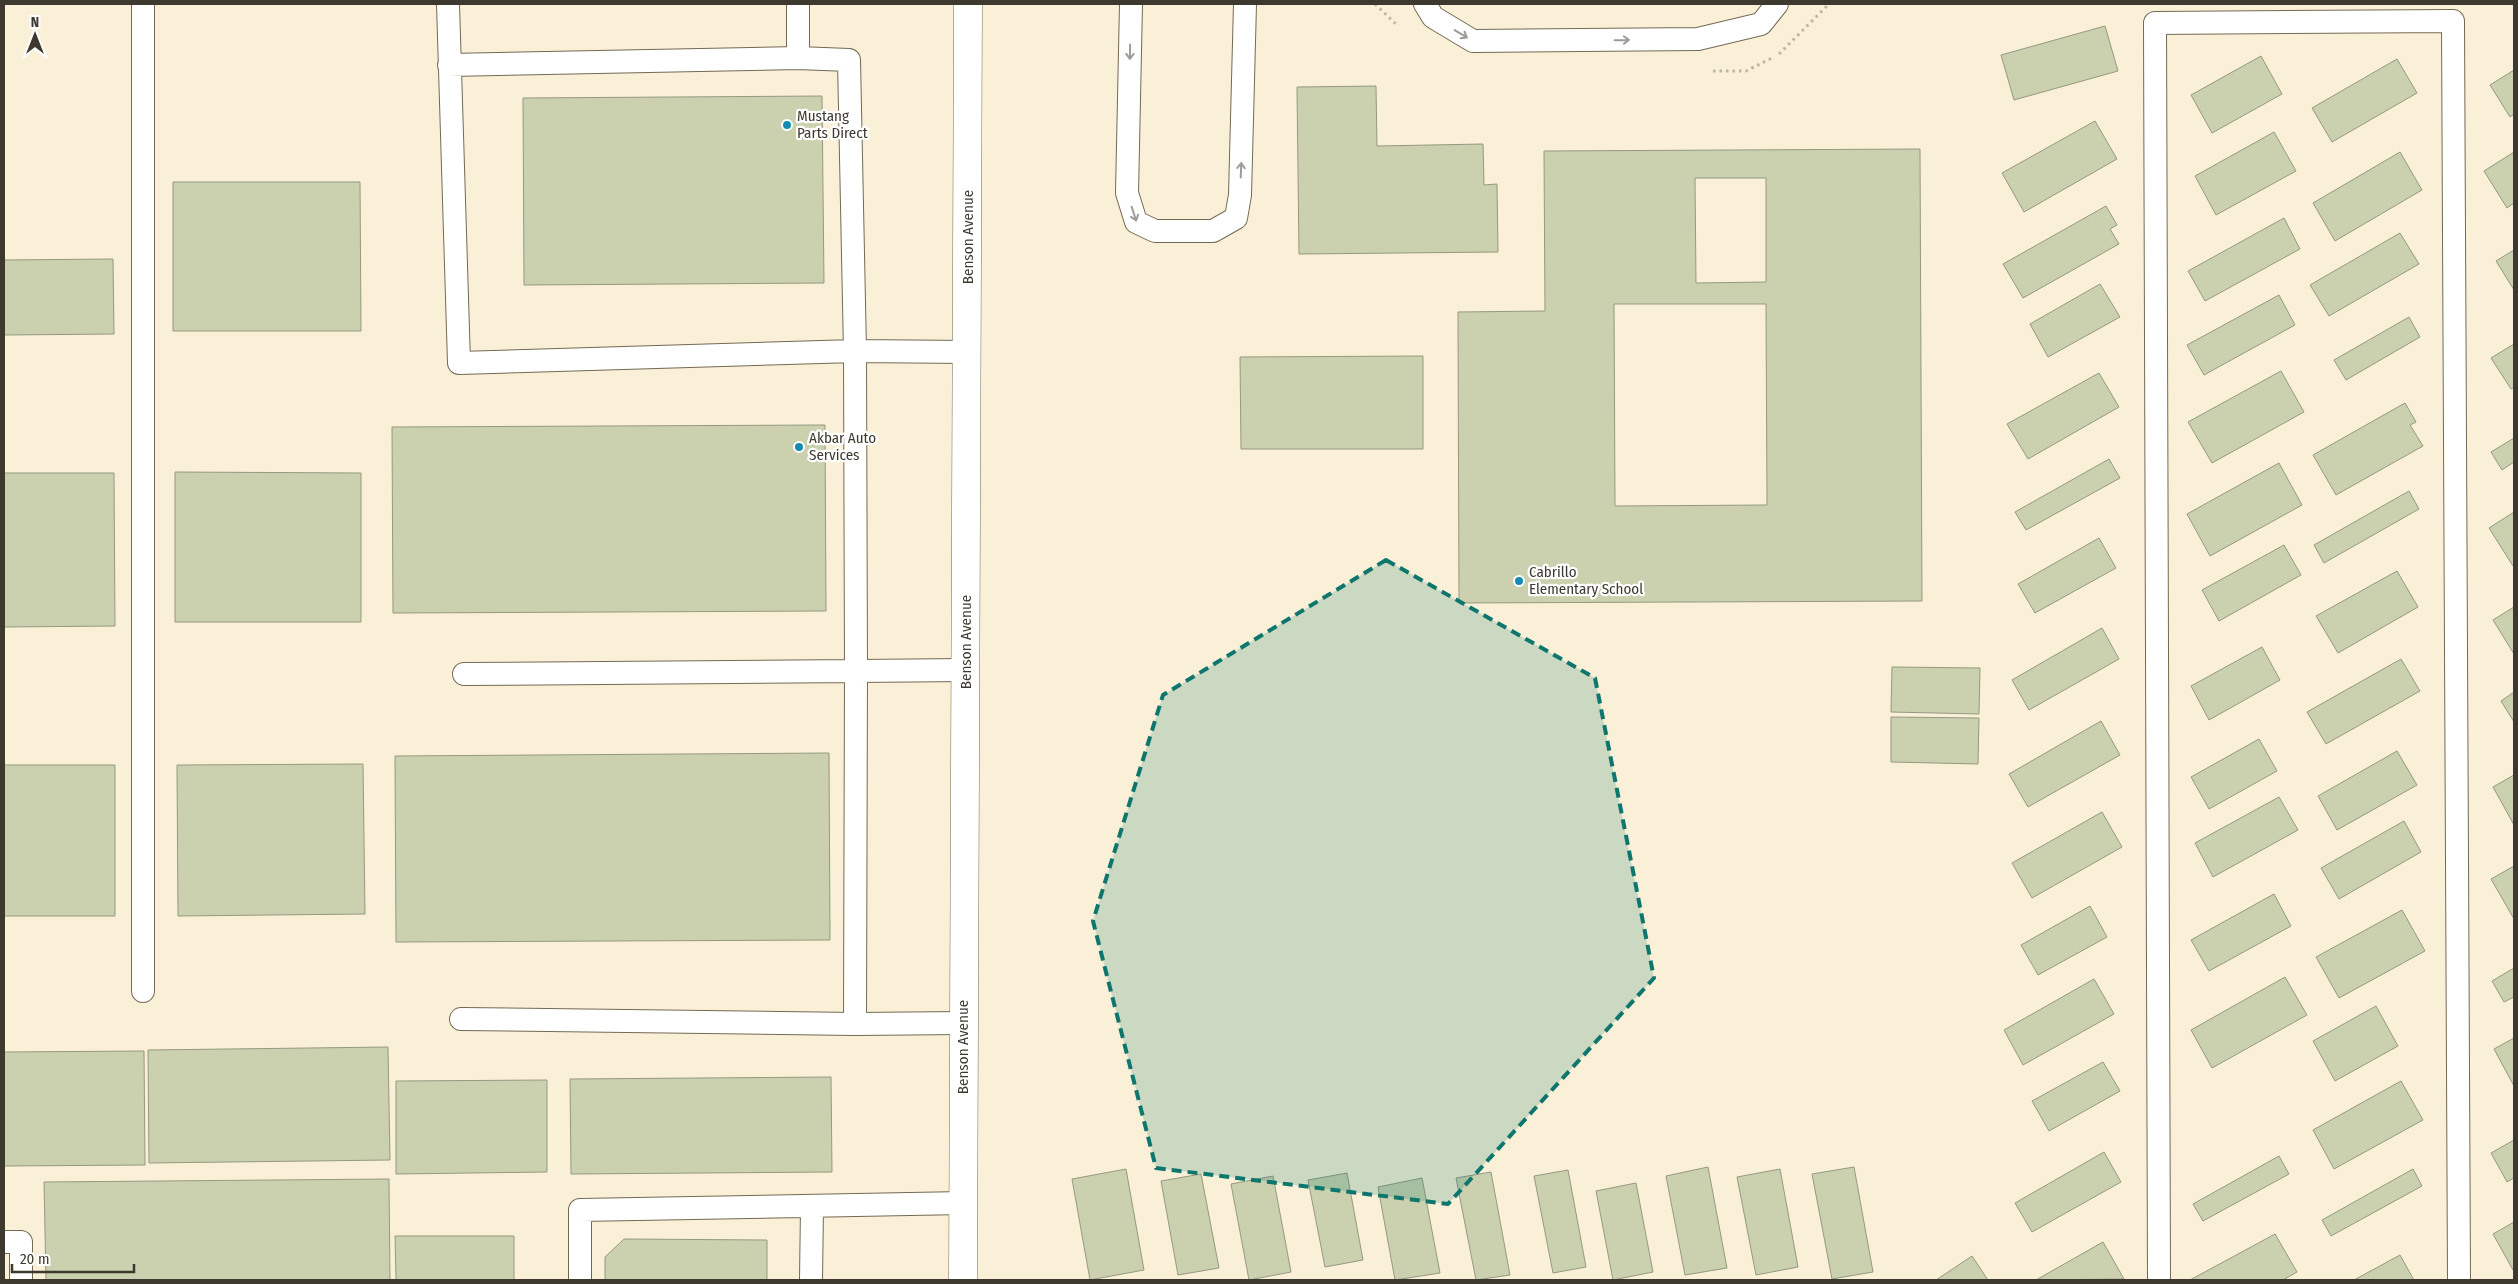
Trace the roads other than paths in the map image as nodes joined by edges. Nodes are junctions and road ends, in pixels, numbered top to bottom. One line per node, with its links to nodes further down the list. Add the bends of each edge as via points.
1 (143, 4): 17 (lane)
2 (448, 4): 11 (lane)
3 (798, 4): 10 (lane)
4 (968, 4): 13 (main road, Benson Avenue)
5 (1131, 4): 6 (lane, one-way to 6, via 1127,193 1136,222 1155,232 1214,231 1236,218 1240,195)
6 (1245, 4)
7 (1425, 4): 8 (lane, one-way to 8, via 1432,17 1473,41 1698,39 1761,24)
8 (1778, 4)
9 (2281, 13): 28 (lane, via 2155,23); 29 (lane, via 2454,21)
10 (798, 58): 11 (lane); 12 (lane, via 849,60)
11 (449, 65): 12 (lane, via 459,363)
12 (855, 351): 13 (lane); 15 (lane)
13 (968, 352): 14 (main road, Benson Avenue)
14 (966, 670): 15 (lane); 20 (main road, Benson Avenue)
15 (856, 672): 16 (lane); 19 (lane)
16 (464, 674)
17 (143, 991)
18 (461, 1019): 19 (lane)
19 (855, 1024): 20 (lane)
20 (963, 1024): 21 (main road, Benson Avenue)
21 (964, 1203): 22 (lane); 27 (main road, Benson Avenue)
22 (812, 1207): 25 (lane, via 580,1210); 26 (lane)
23 (4, 1242): 24 (lane, via 21,1242)
24 (21, 1280)
25 (580, 1280)
26 (811, 1280)
27 (963, 1280)
28 (2159, 1280)
29 (2459, 1280)

